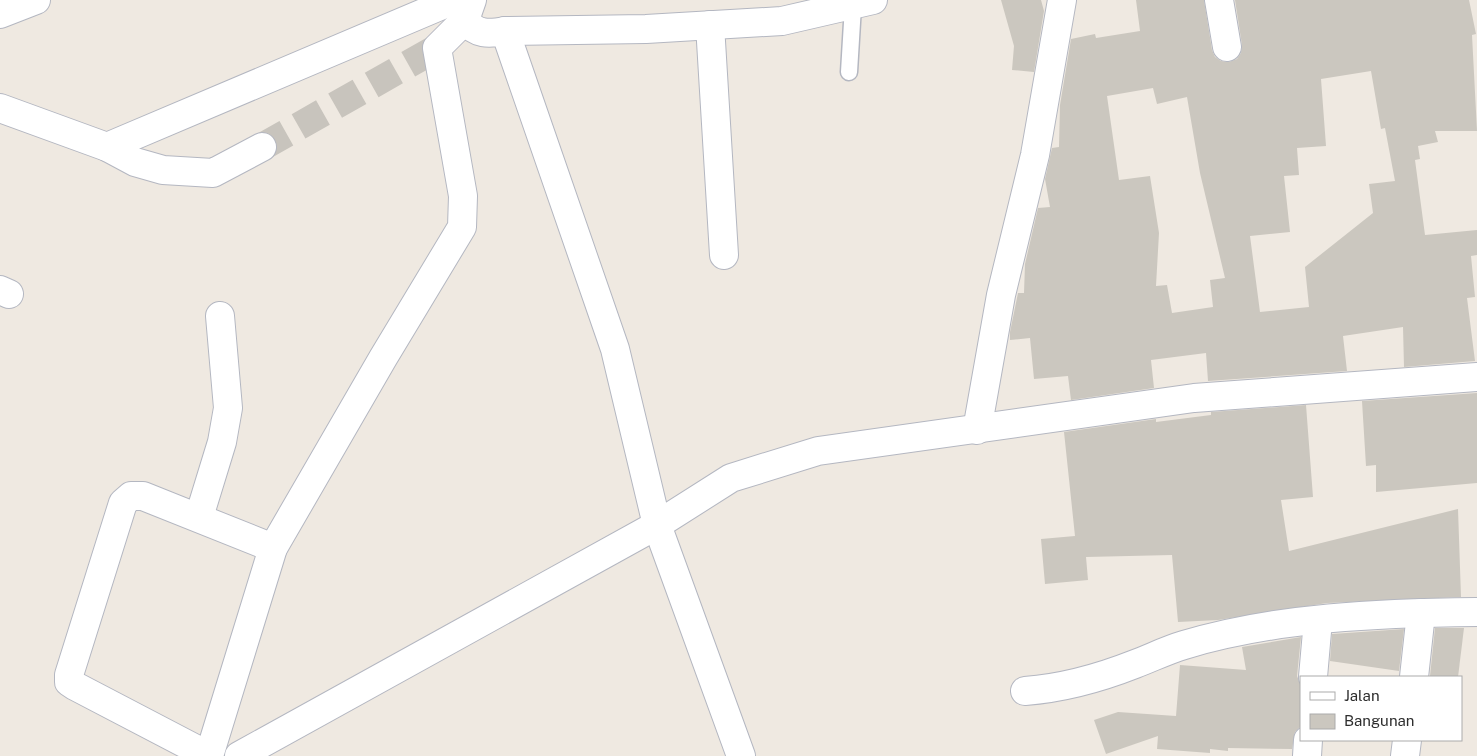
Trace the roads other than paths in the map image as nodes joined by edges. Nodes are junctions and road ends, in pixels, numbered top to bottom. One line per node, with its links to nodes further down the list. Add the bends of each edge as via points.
1 (36, 0): 6 (street)
2 (1062, 0): 17 (street, via 1035,155 1002,295)
3 (1219, 0): 9 (street)
4 (863, 3): 7 (street, via 782,21); 10 (lane)
5 (464, 7): 8 (street, via 475,30 487,34); 12 (street); 20 (street, via 437,48 463,196 462,227)
6 (0, 14)
7 (710, 25): 8 (street); 14 (street)
8 (505, 31): 19 (street, via 615,349)
9 (1227, 47)
10 (849, 72)
11 (0, 108): 12 (street)
12 (107, 147): 13 (street, via 135,162 163,170 213,173)
13 (262, 148)
14 (724, 255)
15 (220, 316): 18 (street, via 228,408 222,442)
16 (1477, 377): 17 (street, via 1194,398)
17 (976, 430): 19 (street, via 818,452 731,478)
18 (199, 517): 20 (street); 29 (street, via 143,496 131,496 123,503 69,682)
19 (657, 526): 30 (street); 31 (street)
20 (273, 548): 29 (street)
21 (1421, 612): 22 (street); 23 (street); 25 (street)
22 (1477, 612)
23 (1318, 620): 24 (street); 26 (street, via 1273,624 1184,645 1072,685)
24 (1314, 676)
25 (1414, 676)
26 (1024, 691)
27 (1308, 741): 32 (street)
28 (1407, 741): 33 (street)
29 (209, 756)
30 (239, 756)
31 (742, 756)
32 (1307, 756)
33 (1405, 756)

